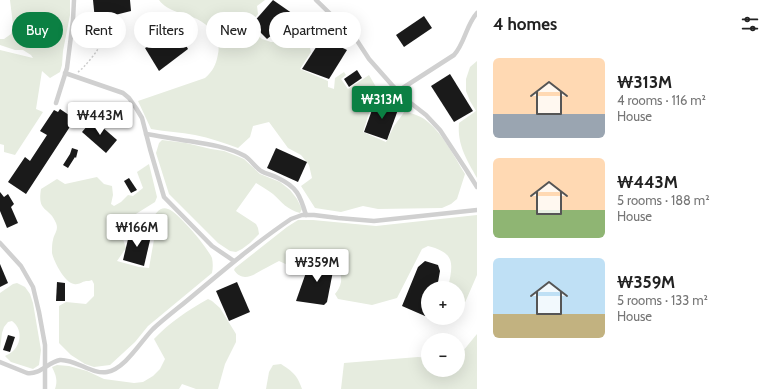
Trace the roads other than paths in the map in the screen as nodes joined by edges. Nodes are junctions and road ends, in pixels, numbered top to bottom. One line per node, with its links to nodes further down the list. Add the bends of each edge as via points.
1 (74, 0): 4 (lane)
2 (316, 0): 5 (lane, via 356,39 369,59)
3 (477, 13): 5 (lane, via 454,55)
4 (65, 73): 6 (lane); 7 (lane, via 124,93 142,118)
5 (398, 91): 8 (lane, via 440,130)
6 (56, 103)
7 (146, 134): 10 (lane, via 219,146 245,157 260,171 288,183 295,189); 12 (lane, via 164,197 212,246)
8 (477, 187)
9 (477, 210): 10 (lane, via 374,221)
10 (306, 215): 12 (lane, via 291,219)
11 (0, 243): 14 (lane, via 21,266 33,287 45,345)
12 (234, 261): 14 (lane, via 153,329 119,367 99,372 60,360)
13 (0, 362): 14 (lane, via 32,374)
14 (44, 369): 15 (lane)
15 (45, 389)

